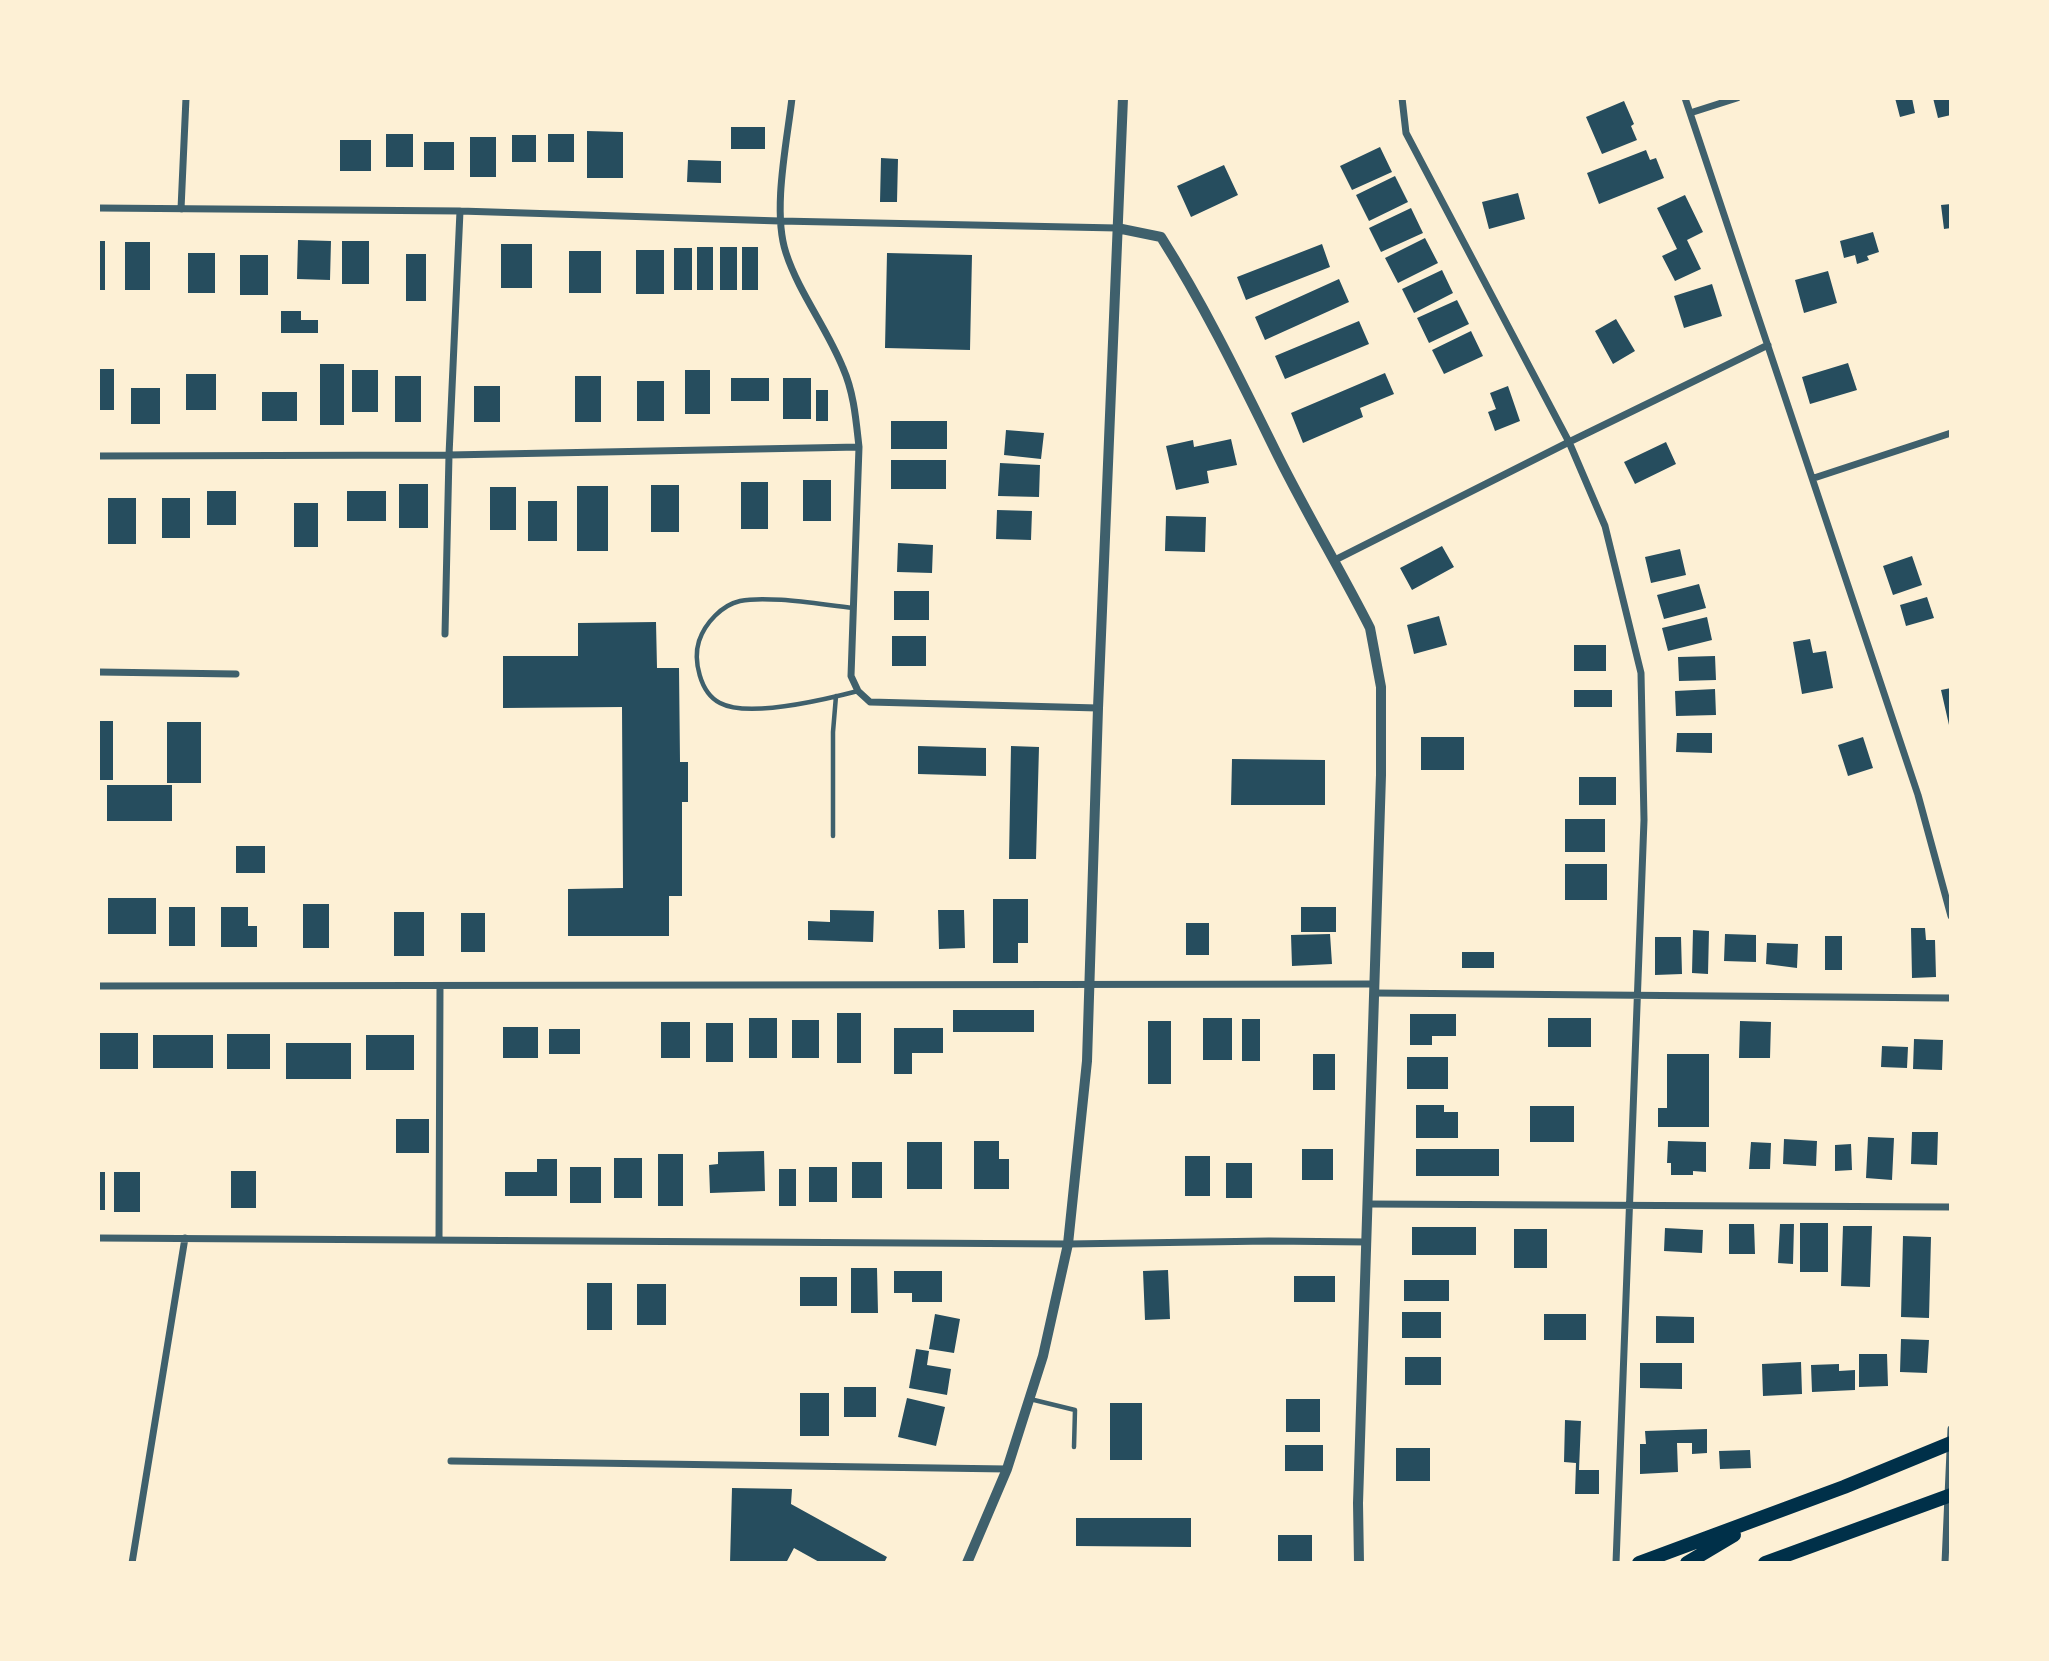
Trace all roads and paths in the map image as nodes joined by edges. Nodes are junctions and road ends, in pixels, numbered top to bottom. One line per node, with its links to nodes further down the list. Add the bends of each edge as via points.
1 (186, 98): 9 (street)
2 (792, 98): 11 (street)
3 (1123, 98): 12 (street)
4 (1402, 98): 15 (street, via 1406,133)
5 (1685, 98): 7 (street)
6 (1737, 98): 7 (street)
7 (1690, 113): 13 (street)
8 (98, 208): 9 (street)
9 (181, 209): 10 (street)
10 (460, 211): 11 (street); 17 (street)
11 (780, 221): 12 (street); 16 (street, via 792,268 844,369)
12 (1117, 228): 20 (street, via 1161,237 1230,357); 27 (street)
13 (1768, 345): 15 (street); 19 (street)
14 (1951, 433): 19 (street)
15 (1569, 442): 20 (street); 34 (street, via 1605,526 1641,673 1644,820)
16 (859, 447): 17 (street); 21 (street)
17 (449, 454): 18 (street); 22 (street)
18 (98, 456)
19 (1814, 478): 29 (street, via 1918,795)
20 (1335, 560): 33 (street, via 1370,628 1381,687)
21 (853, 608): 25 (street, via 850,676); 26 (lane, via 740,601 725,607 699,641 701,676 707,692 719,703 739,709)
22 (445, 634)
23 (98, 672): 24 (street)
24 (236, 674)
25 (858, 691): 26 (lane); 27 (street, via 870,702)
26 (836, 696): 28 (lane)
27 (1098, 708): 30 (street)
28 (833, 836)
29 (1951, 916)
30 (1089, 984): 32 (street); 33 (street); 43 (street, via 1083,1118)
31 (98, 986): 32 (street)
32 (440, 986): 41 (street)
33 (1374, 989): 34 (street); 36 (street)
34 (1637, 996): 35 (street); 37 (street)
35 (1951, 998)
36 (1368, 1204): 37 (street); 42 (street)
37 (1630, 1205): 38 (street); 55 (street)
38 (1951, 1207)
39 (98, 1238): 40 (street)
40 (185, 1238): 41 (street); 52 (street)
41 (439, 1239): 43 (street)
42 (1367, 1242): 43 (street); 54 (street)
43 (1068, 1244): 44 (street)
44 (1029, 1399): 47 (lane, via 1075,1410); 49 (street)
45 (1951, 1429): 46 (street)
46 (1951, 1443): 50 (street); 51 (highway)
47 (1074, 1447)
48 (451, 1461): 49 (street)
49 (1007, 1469): 53 (street)
50 (1950, 1496): 58 (highway); 59 (street)
51 (1766, 1516): 56 (highway); 57 (highway)
52 (132, 1563)
53 (967, 1563)
54 (1359, 1563)
55 (1616, 1563)
56 (1640, 1563)
57 (1687, 1563)
58 (1765, 1563)
59 (1945, 1563)

